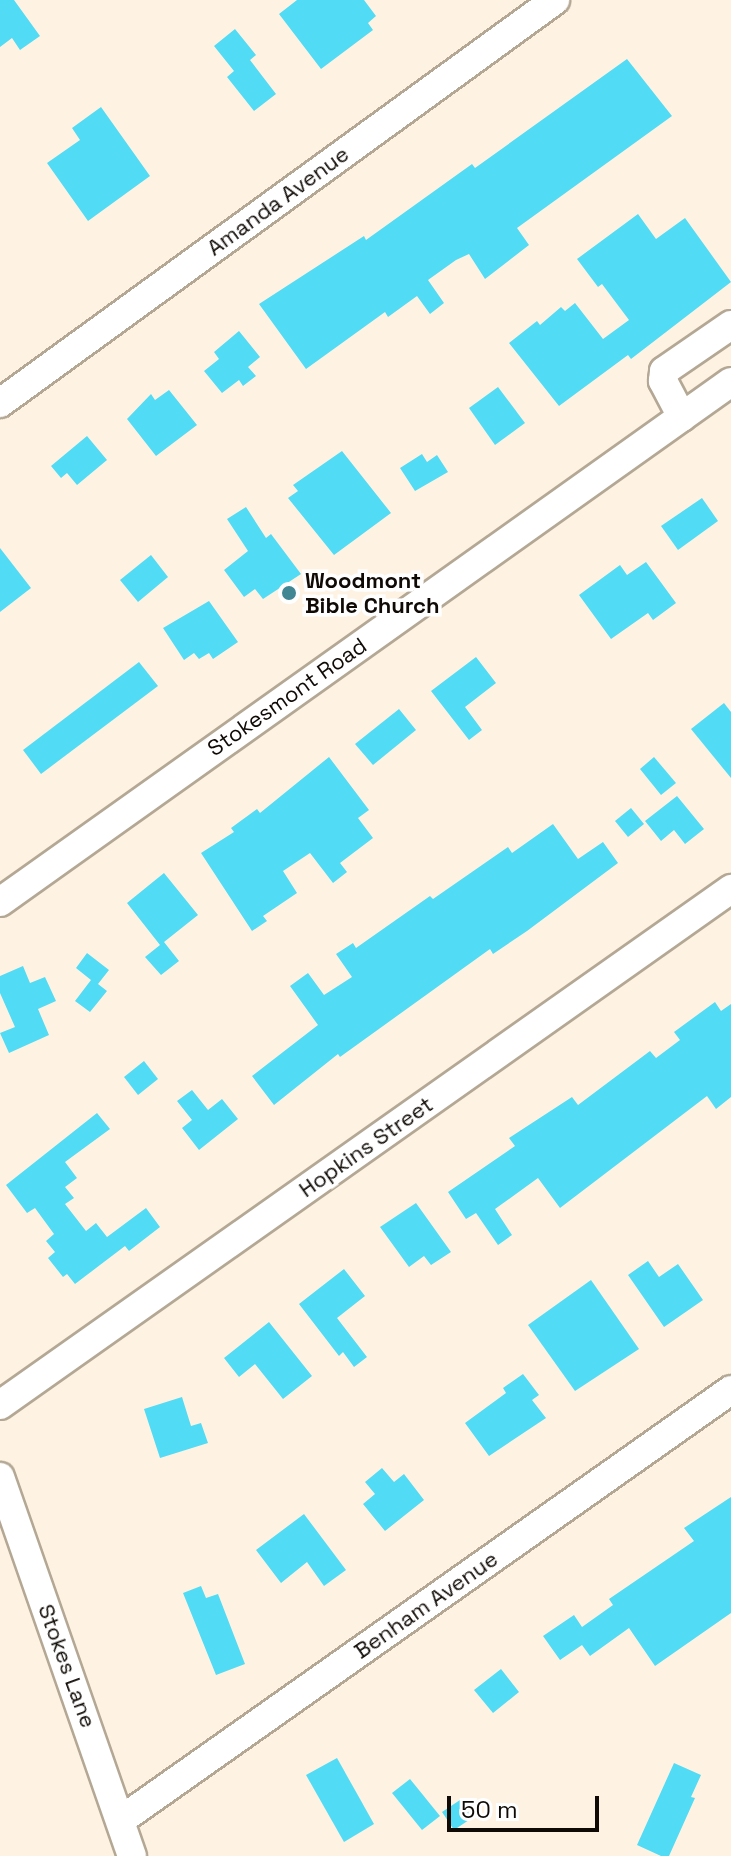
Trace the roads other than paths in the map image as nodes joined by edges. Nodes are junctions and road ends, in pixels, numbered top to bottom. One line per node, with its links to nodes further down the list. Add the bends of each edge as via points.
1 (555, 0): 4 (street, Amanda Avenue)
2 (731, 325): 5 (street, via 664,371 663,381)
3 (731, 382): 5 (street, Stokesmont Road)
4 (0, 403)
5 (682, 417): 7 (street, Stokesmont Road)
6 (731, 889): 9 (street, Hopkins Street)
7 (0, 902)
8 (731, 1390): 11 (street, Benham Avenue)
9 (0, 1405)
10 (0, 1477): 11 (street, Stokes Lane)
11 (121, 1820): 12 (street, Stokes Lane)
12 (132, 1856)

